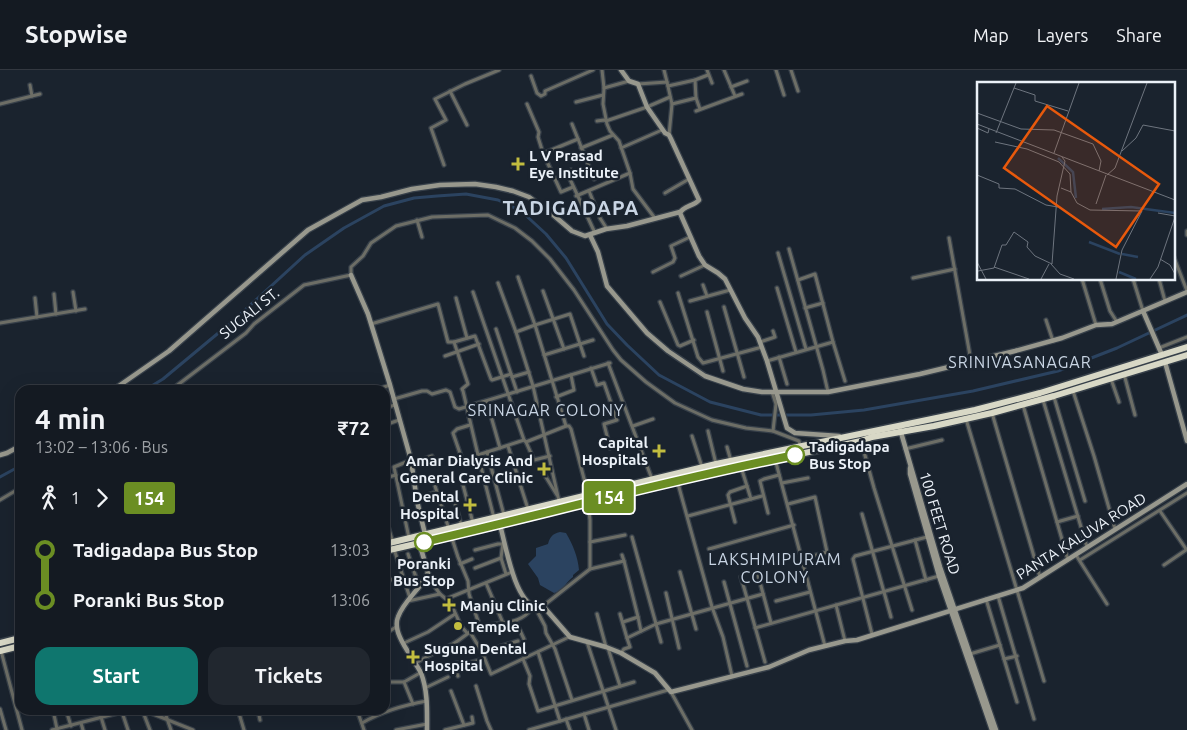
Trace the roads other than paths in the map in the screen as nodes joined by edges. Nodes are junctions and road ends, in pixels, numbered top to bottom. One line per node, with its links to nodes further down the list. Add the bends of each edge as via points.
1 (499, 70): 22 (street)
2 (593, 70): 11 (street, via 545,91 541,96)
3 (602, 70): 20 (street)
4 (621, 70): 13 (street)
5 (664, 70): 18 (street)
6 (707, 70): 10 (street)
7 (724, 70): 19 (street)
8 (776, 70): 29 (street)
9 (791, 70): 21 (street)
10 (708, 75): 12 (street); 15 (street)
11 (531, 76)
12 (695, 80): 18 (street); 30 (street)
13 (630, 81): 17 (street); 20 (street)
14 (747, 81): 19 (street)
15 (712, 83)
16 (30, 84): 25 (street)
17 (638, 84): 18 (street); 35 (street)
18 (668, 84): 27 (street)
19 (731, 87): 28 (street)
20 (604, 88): 26 (street)
21 (798, 91)
22 (450, 92): 39 (street); 47 (street, via 435,99 446,120 431,128)
23 (40, 94): 25 (street)
24 (742, 94): 28 (street)
25 (32, 96): 32 (street)
26 (603, 96): 31 (street); 36 (street)
27 (670, 96): 34 (street); 35 (street)
28 (735, 96): 30 (street, via 698,110)
29 (784, 96)
30 (696, 98): 34 (street)
31 (576, 102)
32 (0, 104)
33 (527, 104): 46 (street)
34 (672, 104): 42 (street)
35 (648, 107): 36 (street); 40 (street)
36 (606, 121): 37 (street); 41 (street)
37 (597, 122)
38 (572, 124): 43 (street)
39 (467, 125)
40 (662, 130): 42 (street); 45 (street)
41 (613, 135): 44 (street); 45 (street)
42 (669, 135): 51 (street)
43 (578, 139): 44 (street); 46 (street)
44 (581, 148): 50 (street)
45 (621, 148): 49 (street)
46 (543, 153): 52 (street, via 561,192)
47 (444, 165)
48 (570, 170): 52 (street)
49 (630, 174): 53 (street); 57 (street, via 635,192)
50 (594, 179)
51 (689, 179): 54 (street); 56 (street, via 699,200)
52 (572, 187): 55 (street)
53 (589, 191): 55 (street); 59 (street)
54 (665, 193)
55 (576, 196): 61 (street)
56 (680, 212): 57 (street); 64 (street)
57 (654, 217): 59 (street)
58 (417, 220): 63 (street); 72 (street, via 396,226 376,239 353,263); 186 (street, via 488,215 522,232 563,275 621,360 646,382 675,403 704,417)
59 (607, 229): 61 (street)
60 (1187, 231): 62 (street)
61 (592, 234): 154 (street, via 575,233 529,197 496,187 440,185 362,200 308,230 169,351); 161 (street, via 607,286 654,339 705,376 744,389)
62 (1187, 236)
63 (422, 237)
64 (690, 237): 69 (street); 71 (street, via 671,246 673,262)
65 (949, 238): 70 (street)
66 (789, 249): 76 (street)
67 (778, 253): 129 (street)
68 (1174, 258): 88 (street)
69 (706, 265): 73 (street); 84 (street, via 722,276)
70 (954, 269): 75 (street); 141 (street)
71 (653, 272)
72 (351, 275): 110 (street); 155 (street, SUGALI ST., via 304,285)
73 (681, 276)
74 (518, 277): 111 (street)
75 (913, 278)
76 (798, 280): 97 (street, via 815,274); 99 (street)
77 (1082, 280): 112 (street)
78 (1100, 280): 108 (street)
79 (1133, 280): 102 (street)
80 (1159, 280): 95 (street)
81 (498, 282): 115 (street)
82 (704, 285): 91 (street)
83 (777, 288): 131 (street)
84 (731, 290): 91 (street); 125 (street)
85 (543, 291): 106 (street)
86 (73, 292): 101 (street)
87 (473, 292): 148 (street)
88 (1187, 292): 95 (street)
89 (678, 293): 119 (street)
90 (54, 294): 104 (street)
91 (707, 296): 94 (street)
92 (35, 298): 105 (street)
93 (456, 298): 117 (street)
94 (690, 301)
95 (1165, 301): 102 (street)
96 (660, 302): 119 (street, via 678,345)
97 (823, 303): 99 (street); 122 (street)
98 (724, 308): 133 (street)
99 (805, 308): 126 (street)
100 (85, 309): 101 (street)
101 (76, 311): 104 (street)
102 (1143, 311): 108 (street); 134 (street)
103 (707, 312): 139 (street)
104 (56, 314): 105 (street)
105 (37, 316): 109 (street)
106 (554, 319): 111 (street); 124 (street, via 571,314); 128 (street)
107 (1046, 320): 120 (street)
108 (1117, 322): 112 (street)
109 (0, 323)
110 (371, 324): 121 (street, via 438,304 447,340); 156 (street)
111 (534, 325): 115 (street); 132 (street)
112 (1096, 325): 120 (street)
113 (496, 329): 147 (street)
114 (773, 331): 125 (street, via 775,337)
115 (516, 332): 144 (street)
116 (1187, 337): 134 (street)
117 (467, 338): 121 (street); 123 (street, via 475,336)
118 (593, 340): 124 (street)
119 (694, 340): 139 (street, via 703,363)
120 (1053, 341): 141 (street)
121 (454, 342): 130 (street)
122 (833, 342): 126 (street); 151 (street)
123 (479, 344): 130 (street); 148 (street, via 492,380)
124 (581, 344): 128 (street); 137 (street)
125 (761, 345): 133 (street); 140 (street)
126 (816, 347): 129 (street); 162 (street)
127 (1187, 348): 134 (highway)
128 (564, 349): 132 (street)
129 (806, 349): 131 (street)
130 (458, 351): 136 (street); 173 (street, via 468,384 462,388)
131 (796, 352): 138 (street)
132 (544, 355): 152 (street)
133 (738, 355): 139 (street); 149 (street)
134 (1162, 355): 135 (highway); 145 (highway); 180 (highway); 193 (street)
135 (1187, 355)
136 (445, 356)
137 (584, 356)
138 (779, 357): 140 (street); 153 (street)
139 (720, 360): 143 (street)
140 (767, 361): 161 (street)
141 (971, 361): 162 (street)
142 (591, 368): 146 (street); 183 (street, via 609,363); 199 (street, via 597,385 604,383 617,420 604,424)
143 (723, 371)
144 (529, 372): 147 (street); 158 (street)
145 (1124, 374): 150 (highway); 175 (street)
146 (571, 375): 152 (street); 165 (street, via 574,390)
147 (512, 376): 148 (street); 160 (street)
148 (503, 377): 163 (street)
149 (744, 377)
150 (1111, 378): 159 (highway); 169 (street)
151 (845, 381)
152 (551, 382): 158 (street); 165 (street)
153 (787, 384)
154 (120, 385)
155 (178, 385)
156 (390, 385)
157 (390, 386): 166 (street)
158 (533, 386): 160 (street); 187 (street)
159 (1073, 390): 164 (highway); 255 (street)
160 (517, 392): 163 (street)
161 (774, 392): 162 (street); 186 (street); 189 (street, via 787,428 795,433)
162 (828, 392)
163 (509, 395): 168 (street); 191 (street)
164 (1054, 396): 167 (highway); 237 (street)
165 (556, 397): 182 (street)
166 (394, 399): 171 (street); 173 (street, via 422,391 432,394 446,390 450,392 456,408)
167 (1043, 399): 170 (highway); 247 (street)
168 (486, 402): 173 (street); 198 (street)
169 (1119, 402)
170 (1022, 404): 174 (highway); 250 (street)
171 (395, 405): 172 (street); 178 (street)
172 (390, 406)
173 (466, 407): 181 (street)
174 (992, 413): 177 (highway); 296 (street)
175 (1135, 415)
176 (653, 419): 183 (street)
177 (966, 419): 180 (highway); 304 (street)
178 (399, 420): 179 (street); 209 (street)
179 (390, 423)
180 (928, 424): 184 (highway)
181 (470, 425): 204 (street); 206 (street, via 453,433)
182 (566, 426): 187 (street); 231 (street, via 571,429)
183 (633, 426): 220 (street)
184 (900, 429): 189 (street, via 893,425); 192 (highway); 194 (highway); 201 (street)
185 (708, 431): 211 (street)
186 (773, 431): 196 (street, via 799,442)
187 (545, 435): 191 (street); 207 (street)
188 (692, 436): 213 (street)
189 (828, 436): 194 (highway)
190 (942, 440): 201 (street)
191 (525, 441): 195 (street); 207 (street, via 533,459)
192 (861, 441): 208 (highway); 268 (street)
193 (1187, 442)
194 (814, 444): 196 (highway)
195 (508, 446): 198 (street); 241 (street)
196 (800, 446): 210 (highway)
197 (726, 447): 210 (street)
198 (500, 448): 202 (street)
199 (610, 448)
200 (15, 449): 203 (street)
201 (905, 450): 214 (street)
202 (487, 452): 204 (street); 245 (street)
203 (0, 455)
204 (478, 455): 248 (street)
205 (432, 456): 209 (street)
206 (461, 456)
207 (550, 456): 234 (street)
208 (775, 459): 212 (highway); 217 (street)
209 (411, 462): 216 (street, via 395,465); 233 (street)
210 (731, 462): 211 (highway)
211 (716, 464): 213 (highway)
212 (741, 466): 222 (highway); 226 (street)
213 (702, 468): 220 (highway)
214 (910, 468): 260 (street, 100 FEET ROAD); 325 (street, 100 FEET ROAD)
215 (541, 469): 234 (street)
216 (396, 475): 218 (street); 261 (street)
217 (779, 475): 223 (street); 232 (street, via 760,481)
218 (390, 477)
219 (808, 478): 223 (street)
220 (652, 479): 231 (highway)
221 (462, 480): 251 (street)
222 (676, 480): 238 (highway); 246 (street)
223 (782, 483): 239 (street)
224 (1187, 484): 255 (street, PANTA KALUVA ROAD)
225 (435, 486): 228 (street)
226 (747, 486): 235 (street); 240 (street, via 729,493)
227 (15, 491): 236 (street)
228 (437, 492): 233 (street); 256 (street)
229 (1187, 493): 242 (street)
230 (453, 495): 254 (street)
231 (588, 495): 234 (highway)
232 (762, 496): 235 (street); 243 (street)
233 (417, 498): 262 (street)
234 (558, 499): 241 (highway)
235 (751, 499): 240 (street)
236 (0, 500)
237 (1085, 501)
238 (588, 502): 252 (highway); 264 (street)
239 (788, 504): 253 (street); 280 (street, via 815,497 827,552)
240 (729, 506): 246 (street); 249 (street)
241 (528, 509): 245 (highway)
242 (1160, 511): 272 (street); 282 (street)
243 (768, 513)
244 (862, 514): 274 (street)
245 (504, 516): 248 (highway)
246 (688, 516): 322 (street)
247 (1078, 516): 250 (street); 270 (street)
248 (494, 518): 251 (highway)
249 (734, 522)
250 (1057, 522): 281 (street)
251 (473, 523): 254 (highway)
252 (500, 525): 256 (highway); 265 (street)
253 (794, 525): 271 (street); 280 (street)
254 (461, 526): 256 (highway)
255 (1115, 529): 270 (street, PANTA KALUVA ROAD)
256 (449, 532): 262 (highway); 262 (highway); 284 (street)
257 (390, 533): 267 (street)
258 (625, 535): 264 (street)
259 (632, 537): 337 (street)
260 (927, 537): 263 (street); 294 (street, 100 FEET ROAD)
261 (409, 538): 262 (highway); 267 (highway)
262 (421, 538): 267 (highway); 293 (street)
263 (915, 540): 268 (street); 298 (street)
264 (590, 542): 287 (street)
265 (504, 543): 273 (street); 278 (street); 288 (street)
266 (390, 545): 267 (highway)
267 (394, 546): 269 (highway); 292 (street)
268 (892, 546): 274 (street); 301 (street)
269 (390, 548)
270 (1088, 548): 277 (street, PANTA KALUVA ROAD)
271 (708, 549)
272 (1187, 549): 285 (street)
273 (475, 550)
274 (872, 552): 306 (street); 312 (street, via 853,559)
275 (408, 554): 302 (street)
276 (622, 555): 283 (street)
277 (1076, 555): 281 (street, PANTA KALUVA ROAD); 282 (street)
278 (501, 558): 286 (street); 290 (street)
279 (472, 559): 284 (street)
280 (803, 560): 305 (street)
281 (1068, 560): 296 (street, PANTA KALUVA ROAD)
282 (1080, 560): 318 (street)
283 (624, 561): 287 (street); 330 (street)
284 (460, 564): 303 (street)
285 (1164, 565)
286 (475, 568)
287 (590, 570): 320 (street)
288 (513, 571): 290 (street); 321 (street, via 517,586)
289 (680, 572): 329 (street)
290 (506, 574): 300 (street)
291 (758, 575): 309 (street)
292 (402, 576): 297 (street); 315 (street)
293 (427, 576): 302 (street); 308 (street)
294 (939, 576): 298 (street); 325 (street, 100 FEET ROAD)
295 (741, 577): 313 (street)
296 (1040, 578): 304 (street, PANTA KALUVA ROAD)
297 (390, 580)
298 (926, 580): 301 (street)
299 (724, 582): 317 (street)
300 (486, 583): 303 (street); 335 (street)
301 (904, 585): 306 (street); 324 (street)
302 (419, 586): 315 (street)
303 (469, 590): 311 (street); 341 (street, via 478,622 473,624)
304 (1017, 591): 310 (street, PANTA KALUVA ROAD); 378 (street)
305 (810, 592): 316 (street); 323 (street)
306 (883, 592): 312 (street); 331 (street)
307 (666, 593): 332 (street)
308 (440, 594): 311 (street); 315 (street)
309 (763, 594): 313 (street); 336 (street)
310 (998, 595): 314 (street, PANTA KALUVA ROAD); 367 (street)
311 (449, 598): 326 (street)
312 (862, 598): 319 (street); 345 (street)
313 (747, 599): 317 (street); 339 (street)
314 (986, 599): 325 (street, PANTA KALUVA ROAD); 357 (street)
315 (409, 600): 338 (street, via 397,618)
316 (776, 600)
317 (730, 603): 322 (street); 373 (street)
318 (1107, 604)
319 (836, 605): 323 (street); 351 (street)
320 (543, 606): 321 (street); 346 (street)
321 (534, 607): 333 (street); 356 (street)
322 (714, 608): 329 (street); 376 (street)
323 (816, 610): 336 (street); 358 (street)
324 (912, 610)
325 (953, 610): 345 (street, PANTA KALUVA ROAD); 366 (street, 100 FEET ROAD); 444 (street, 100 FEET ROAD)
326 (455, 614): 344 (street); 355 (street)
327 (597, 614): 360 (street)
328 (620, 614): 334 (street)
329 (692, 615): 332 (street); 340 (street)
330 (638, 618): 334 (street); 343 (street)
331 (891, 618)
332 (672, 620): 337 (street); 361 (street)
333 (516, 622): 335 (street); 349 (street)
334 (623, 622): 347 (street)
335 (503, 623): 341 (street)
336 (771, 623): 339 (street)
337 (656, 624): 343 (street); 353 (street)
338 (396, 627): 342 (street); 355 (street)
339 (754, 628): 371 (street)
340 (696, 629)
341 (475, 630): 344 (street)
342 (390, 631)
343 (641, 631): 347 (street)
344 (469, 633): 363 (street); 372 (street)
345 (872, 634): 351 (street, PANTA KALUVA ROAD)
346 (570, 637): 352 (street); 356 (street)
347 (627, 638): 365 (street, via 630,647)
348 (15, 639): 354 (highway)
349 (524, 639)
350 (518, 641): 363 (street)
351 (845, 641): 358 (street, PANTA KALUVA ROAD)
352 (587, 642): 360 (street); 386 (street)
353 (661, 642)
354 (0, 643)
355 (404, 644): 372 (street)
356 (553, 645): 364 (street); 388 (street)
357 (1000, 645): 366 (street); 370 (street)
358 (825, 646): 376 (street, PANTA KALUVA ROAD, via 769,667)
359 (15, 647): 362 (highway)
360 (607, 647): 365 (street); 383 (street)
361 (679, 648)
362 (0, 651): 392 (street)
363 (482, 652): 368 (street)
364 (538, 652): 369 (street); 393 (street)
365 (621, 653): 387 (street, via 655,673)
366 (970, 654): 444 (street, 100 FEET ROAD)
367 (1017, 656): 370 (street); 413 (street)
368 (484, 659): 369 (street, via 491,674); 375 (street, via 456,664 454,668)
369 (523, 659): 393 (street, via 538,710)
370 (1004, 659): 390 (street)
371 (765, 662)
372 (416, 663): 374 (street)
373 (748, 666)
374 (420, 673): 380 (street); 384 (street)
375 (458, 676)
376 (732, 676): 387 (street, PANTA KALUVA ROAD)
377 (448, 677): 384 (street)
378 (1044, 681)
379 (390, 682): 380 (street)
380 (404, 682): 391 (street)
381 (634, 682): 383 (street)
382 (476, 686): 438 (street)
383 (620, 686): 386 (street)
384 (425, 688): 389 (street)
385 (451, 691): 420 (street)
386 (603, 691): 388 (street); 394 (street)
387 (670, 691): 394 (street); 443 (street)
388 (572, 700): 393 (street)
389 (427, 702): 391 (street); 419 (street)
390 (1017, 702)
391 (414, 704): 396 (street)
392 (15, 705)
393 (555, 705): 416 (street)
394 (609, 707): 397 (street); 442 (street)
395 (0, 709): 424 (street)
396 (390, 711)
397 (584, 714): 412 (street); 441 (street)
398 (18, 715): 425 (street)
399 (54, 715): 423 (street)
400 (68, 715): 421 (street)
401 (109, 715): 410 (street)
402 (123, 715): 429 (street)
403 (145, 715): 430 (street)
404 (156, 715): 414 (street)
405 (166, 715): 414 (street)
406 (240, 715): 433 (street)
407 (259, 715): 415 (street)
408 (359, 715): 418 (street)
409 (378, 715): 418 (street)
410 (101, 717): 417 (street); 428 (street)
411 (472, 718): 420 (street, via 473,722)
412 (566, 719): 416 (street); 440 (street)
413 (1034, 719)
414 (168, 720): 422 (street); 431 (street)
415 (260, 720)
416 (560, 721): 439 (street)
417 (81, 723): 421 (street); 427 (street)
418 (362, 723): 434 (street)
419 (427, 724): 435 (street); 436 (street)
420 (464, 725): 437 (street)
421 (71, 726): 423 (street)
422 (185, 728): 432 (street)
423 (57, 729): 426 (street)
424 (6, 730)
425 (22, 730)
426 (52, 730)
427 (83, 730)
428 (105, 730)
429 (128, 730)
430 (150, 730)
431 (171, 730)
432 (193, 730)
433 (244, 730)
434 (364, 730)
435 (396, 730)
436 (427, 730)
437 (445, 730)
438 (491, 730)
439 (529, 730)
440 (570, 730)
441 (589, 730)
442 (616, 730)
443 (692, 730)
444 (994, 730)

